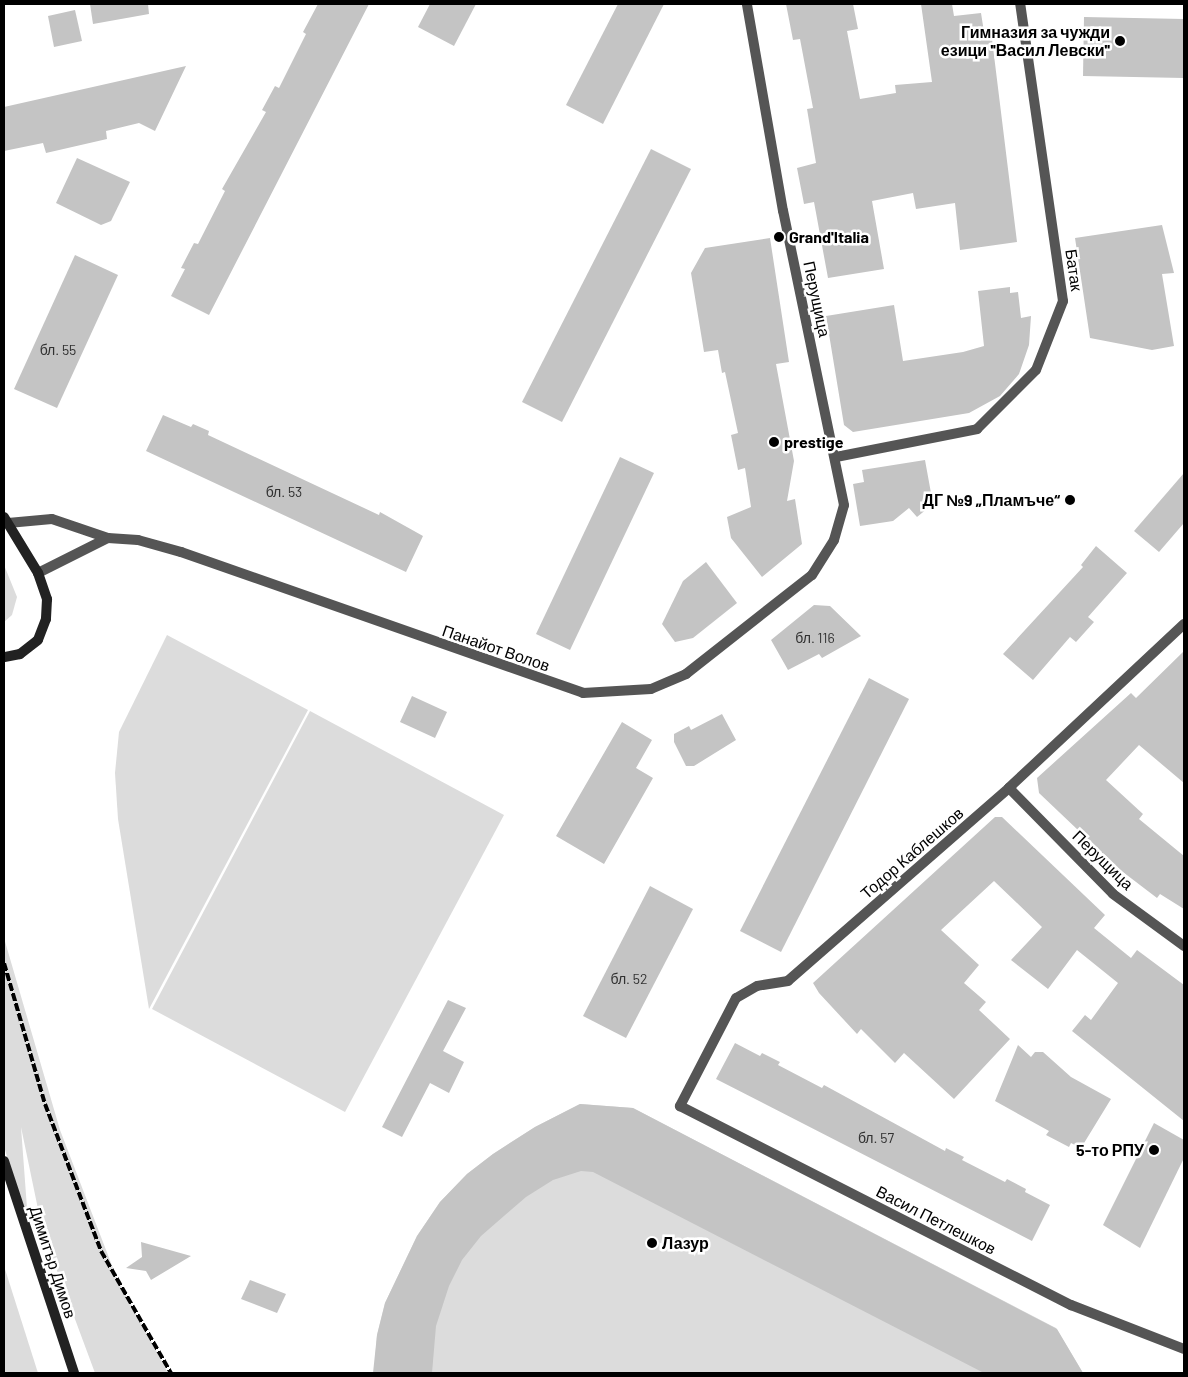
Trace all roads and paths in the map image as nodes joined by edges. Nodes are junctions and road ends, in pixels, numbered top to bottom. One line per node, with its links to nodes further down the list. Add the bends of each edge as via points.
1 (747, 4): 3 (street, Перущица, via 783,211)
2 (1020, 4): 3 (street, Батак, via 1064,301 1036,370 976,429)
3 (836, 457): 6 (street, Перущица, via 844,505)
4 (6, 520): 5 (street, Панайот Волов, via 52,519); 7 (main road)
5 (108, 538): 6 (street, Панайот Волов, via 138,540 181,552 583,693 651,689 686,674 812,575); 7 (street)
6 (834, 540)
7 (38, 573): 9 (main road, via 47,599 46,619 38,640 20,654)
8 (1184, 624): 10 (street, Тодор Каблешков)
9 (4, 658)
10 (1009, 788): 11 (street, Перущица, via 1114,894); 12 (street, Тодор Каблешков, via 788,981 757,986 736,998)
11 (1184, 946)
12 (680, 1106): 14 (street, Васил Петлешков, via 1071,1305)
13 (4, 1161): 15 (main road, Димитър Димов)
14 (1184, 1349)
15 (74, 1373)

